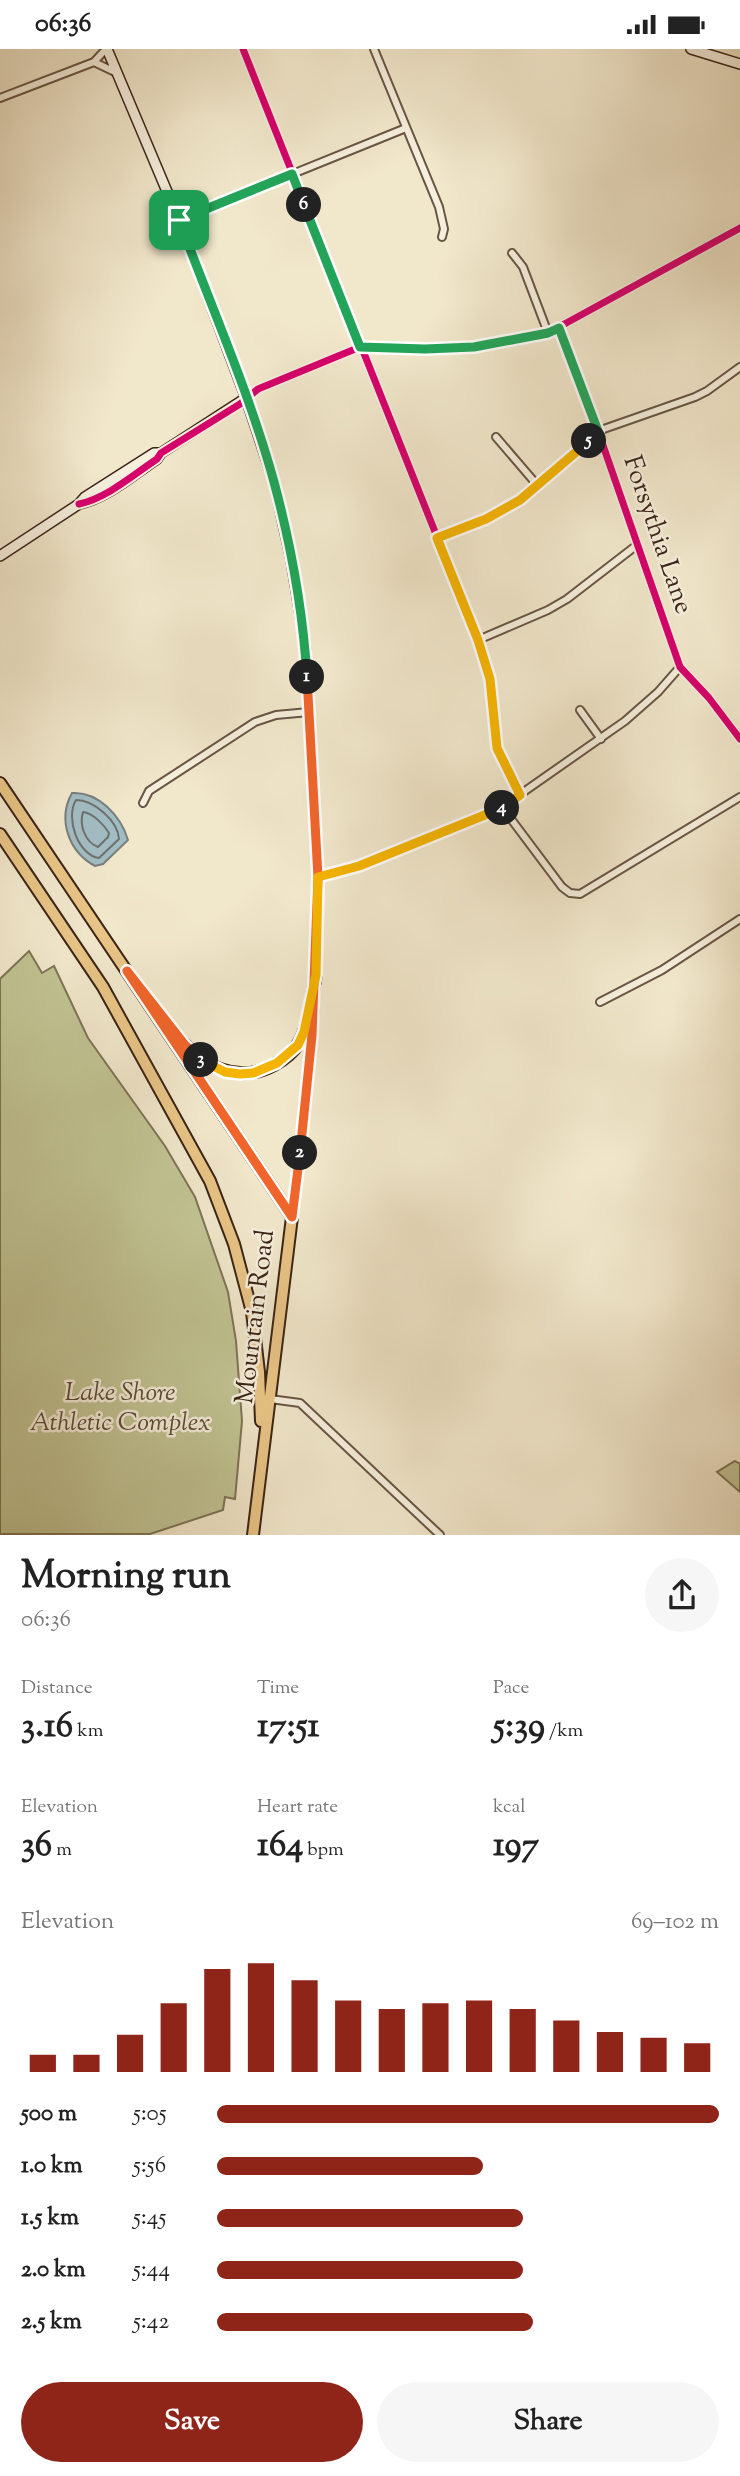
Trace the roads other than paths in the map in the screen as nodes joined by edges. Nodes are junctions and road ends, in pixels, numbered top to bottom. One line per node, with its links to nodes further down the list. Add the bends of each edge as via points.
1 (106, 49): 5 (street); 7 (main road, Mountain Road)
2 (243, 49): 10 (street)
3 (374, 49): 9 (street)
4 (691, 49): 6 (main road)
5 (94, 62): 7 (street); 8 (street)
6 (740, 64)
7 (117, 73): 11 (main road, Mountain Road)
8 (0, 98)
9 (405, 128): 10 (street); 13 (street, via 439,207)
10 (292, 174): 11 (street); 17 (street)
11 (179, 220): 19 (main road, Mountain Road)
12 (740, 228): 15 (street)
13 (442, 237)
14 (512, 253): 16 (street, via 523,267)
15 (559, 328): 16 (street); 20 (street, Forsythia Lane)
16 (548, 333): 17 (street, via 474,347)
17 (360, 347): 19 (street); 23 (street)
18 (740, 367): 20 (street, via 695,397)
19 (246, 398): 25 (main road, via 112,489 79,504); 29 (main road, Mountain Road, via 274,482 291,559 305,644)
20 (598, 431): 22 (street); 24 (street, Forsythia Lane)
21 (496, 437): 22 (street)
22 (538, 486): 23 (street, via 497,514)
23 (437, 538): 26 (street)
24 (637, 545): 26 (street, via 567,599); 27 (street, Forsythia Lane)
25 (0, 556)
26 (478, 640): 33 (street, via 490,679 497,748)
27 (680, 667): 30 (street, via 643,706); 31 (street, Forsythia Lane)
28 (580, 710): 30 (street)
29 (309, 712): 35 (street, via 255,722 149,791); 38 (main road, Mountain Road)
30 (601, 739): 33 (street)
31 (740, 739)
32 (0, 783): 40 (main road)
33 (520, 795): 36 (street)
34 (740, 797): 36 (street, via 580,894 562,887)
35 (143, 803)
36 (502, 807): 38 (street, via 396,852)
37 (0, 834): 45 (main road, via 103,987 214,1191 252,1312)
38 (318, 877): 41 (main road, Mountain Road)
39 (740, 919): 42 (street, via 662,970)
40 (127, 971): 41 (main road, via 197,1057 210,1066 240,1074 266,1069 298,1045); 43 (main road)
41 (316, 975): 43 (main road, Mountain Road)
42 (600, 1002)
43 (292, 1217): 44 (main road, Mountain Road)
44 (270, 1399): 45 (main road, Mountain Road); 47 (street, via 300,1403)
45 (263, 1452): 46 (main road, Mountain Road)
46 (253, 1535)
47 (440, 1535)

